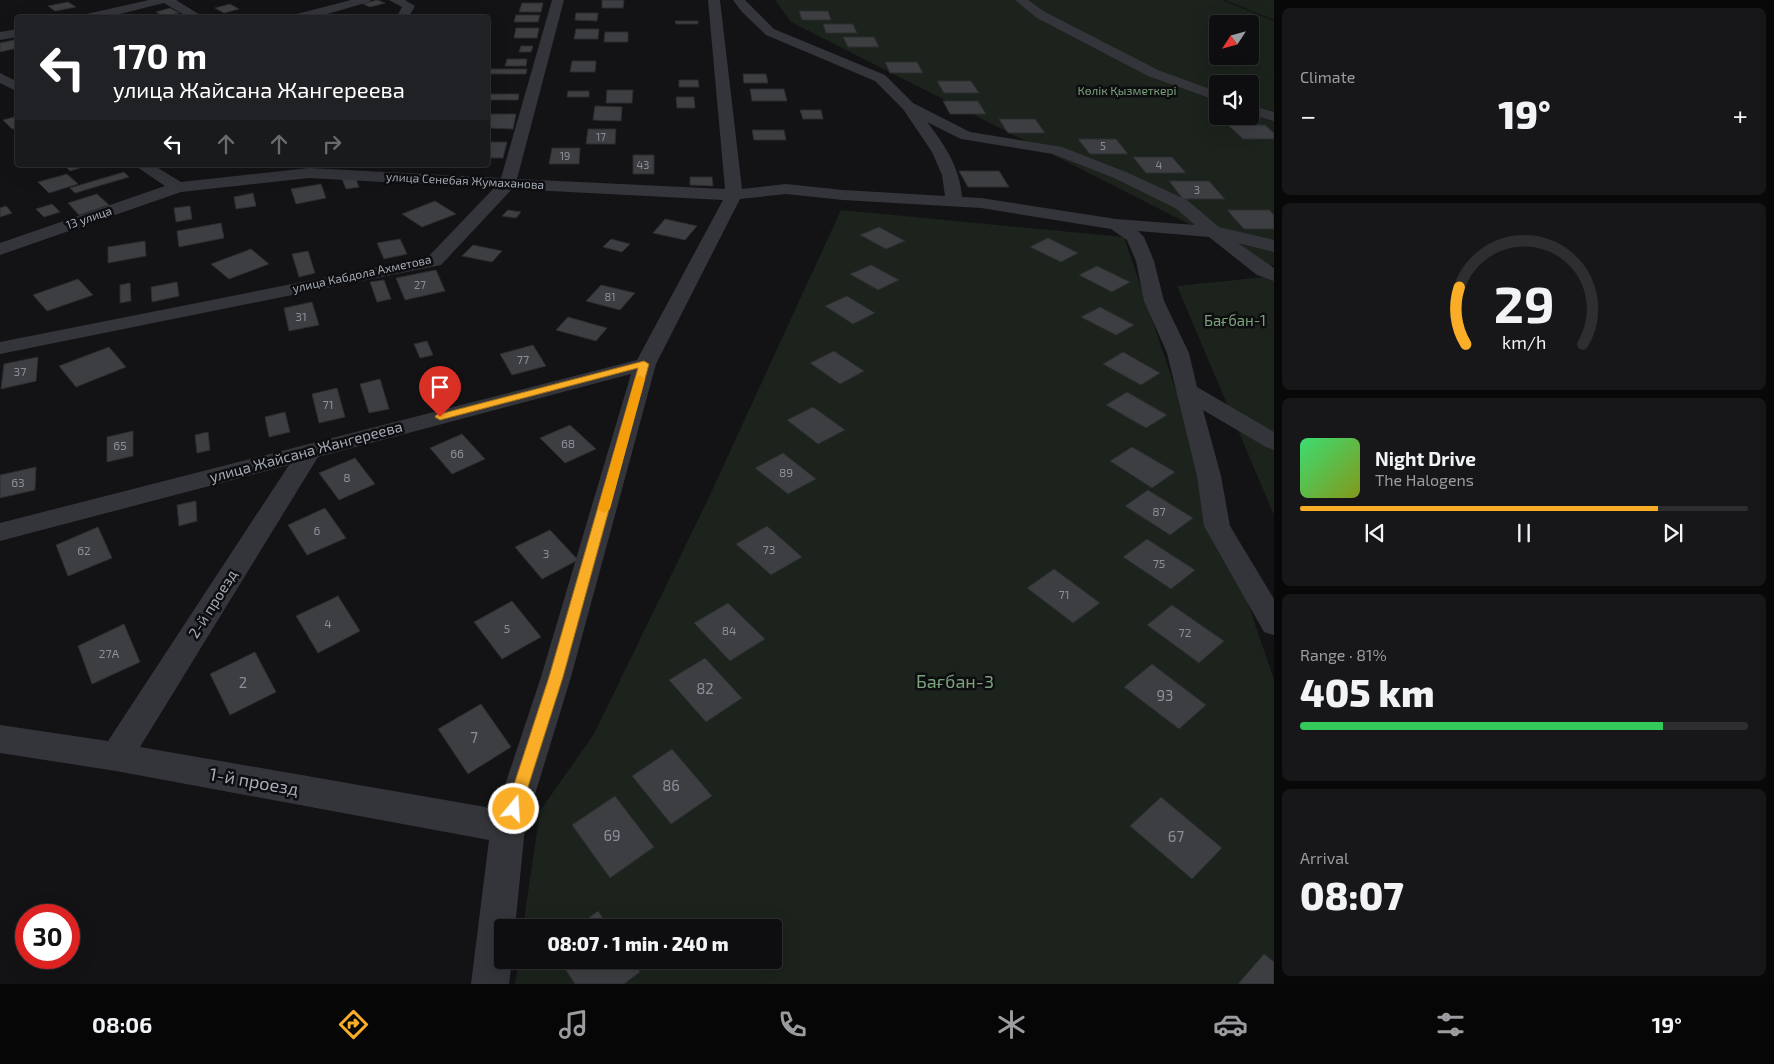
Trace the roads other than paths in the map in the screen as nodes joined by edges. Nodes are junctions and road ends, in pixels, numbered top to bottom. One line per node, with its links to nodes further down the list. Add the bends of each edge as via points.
1 (166, 0): 8 (street); 9 (street)
2 (365, 0): 10 (street)
3 (395, 0): 11 (street, via 409,6)
4 (558, 0): 24 (street, улица Кабдола Ахметова)
5 (714, 0): 26 (street)
6 (739, 0): 19 (street, via 770,32 880,78)
7 (1021, 0): 18 (street, via 1041,15 1153,73)
8 (99, 15)
9 (194, 15)
10 (308, 15)
11 (404, 15)
12 (15, 34): 13 (street)
13 (0, 36)
14 (0, 77): 15 (street)
15 (15, 86)
16 (15, 89): 17 (street)
17 (0, 93)
18 (1209, 94)
19 (908, 106): 27 (street, via 948,164); 29 (street, via 966,136 1056,150 1120,174 1181,204)
20 (1259, 112): 21 (street)
21 (1274, 117)
22 (145, 167): 25 (street)
23 (311, 169): 24 (street, улица Сенебая Жумаханова); 25 (street, улица Сенебая Жумаханова)
24 (508, 183): 26 (street, улица Сенебая Жумаханова); 33 (street, улица Кабдола Ахметова, via 434,260)
25 (178, 187): 31 (street, 13 улица)
26 (734, 195): 27 (street, улица Сенебая Жумаханова, via 786,190); 34 (street)
27 (954, 202): 28 (street, улица Сенебая Жумаханова, via 981,203)
28 (1116, 224): 29 (street, улица Сенебая Жумаханова); 35 (street, via 1134,237 1145,261 1154,301 1178,353)
29 (1216, 232): 30 (street, улица Сенебая Жумаханова); 32 (street, via 1241,254)
30 (1274, 246)
31 (0, 249)
32 (1274, 275)
33 (0, 348)
34 (644, 364): 37 (street, улица Жайсана Жангереева); 42 (street, via 556,677)
35 (1187, 391): 36 (street); 39 (street, via 1209,476 1217,526)
36 (1274, 442)
37 (310, 451): 38 (street, улица Жайсана Жангереева); 41 (street, 2-й проезд)
38 (0, 532)
39 (1274, 624)
40 (0, 739): 41 (street, 1-й проезд)
41 (116, 758): 42 (street, 1-й проезд)
42 (508, 828): 43 (street)
43 (490, 984)

